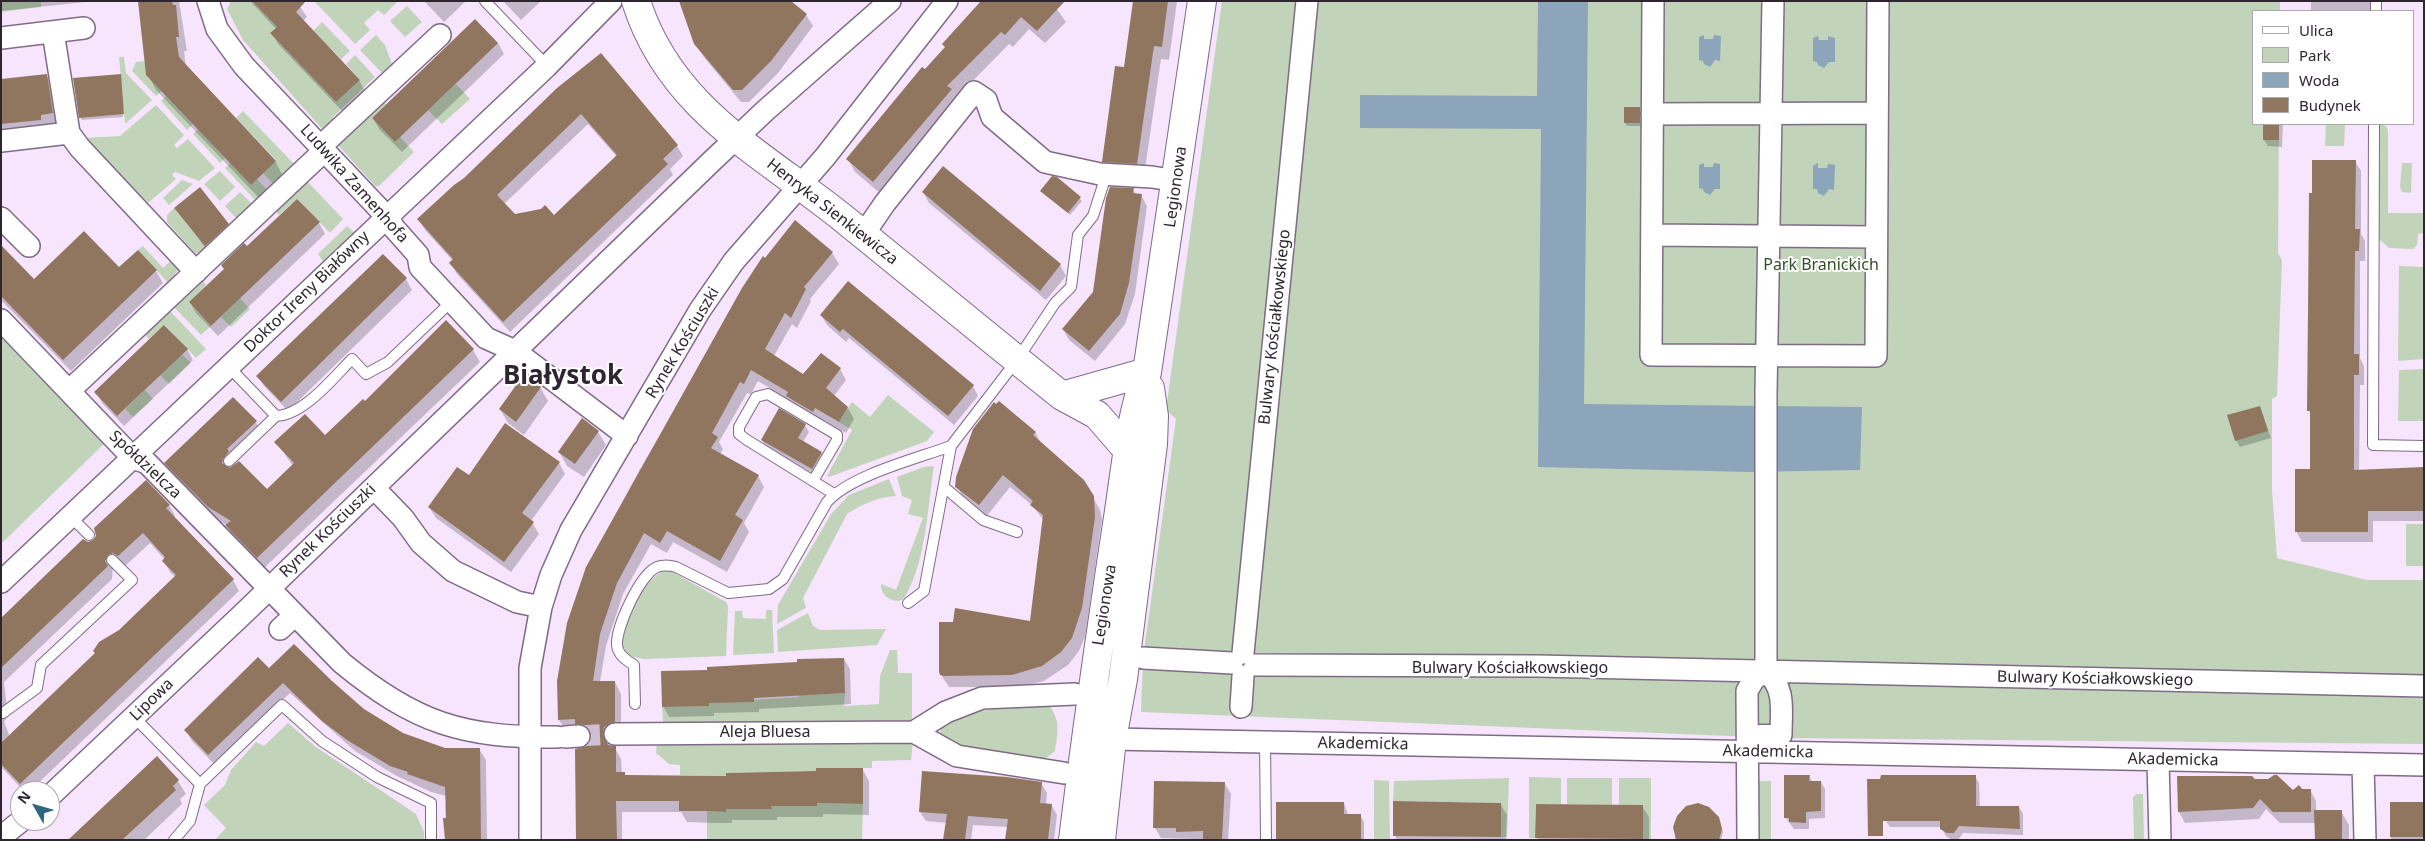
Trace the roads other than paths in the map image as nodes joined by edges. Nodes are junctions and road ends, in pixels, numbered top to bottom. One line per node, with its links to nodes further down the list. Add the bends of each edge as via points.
1 (208, 1): 24 (street, Ludwika Zamenhofa, via 217,29 227,44)
2 (485, 1): 16 (lane)
3 (612, 1): 16 (street, Doktor Ireny Białówny)
4 (636, 1): 22 (main road, Henryka Sienkiewicza, via 658,50 683,88)
5 (890, 1): 22 (street, Rynek Kościuszki)
6 (947, 1): 27 (street, Rynek Kościuszki)
7 (1202, 1): 26 (main road, Legionowa)
8 (1308, 1): 69 (street, Bulwary Kościałkowskiego)
9 (1653, 1): 18 (street)
10 (1773, 1): 19 (street)
11 (1878, 1): 17 (street)
12 (84, 28): 13 (street)
13 (54, 32): 15 (street); 21 (street)
14 (440, 35): 24 (street)
15 (1, 38)
16 (547, 66): 28 (street, Doktor Ireny Białówny)
17 (1877, 113): 19 (street); 33 (street)
18 (1652, 114): 19 (street); 31 (street)
19 (1771, 114): 32 (street)
20 (2374, 125): 48 (lane, via 2373,445)
21 (70, 133): 23 (street); 35 (street, via 80,148)
22 (736, 138): 27 (main road, Henryka Sienkiewicza); 38 (street, Rynek Kościuszki)
23 (1, 141)
24 (322, 149): 28 (street, Ludwika Zamenhofa); 35 (street)
25 (1100, 174): 26 (street); 30 (street, via 1045,162 992,117 986,100 974,92); 40 (lane, via 1103,185 1093,216 1078,235 1070,287 1055,303)
26 (1177, 181): 42 (main road, Legionowa)
27 (800, 186): 30 (main road, Henryka Sienkiewicza); 46 (street, Rynek Kościuszki, via 728,269 700,310)
28 (387, 217): 36 (street, Ludwika Zamenhofa, via 418,255 420,267); 41 (street, Doktor Ireny Białówny)
29 (1, 218): 34 (street)
30 (863, 234): 40 (main road, Henryka Sienkiewicza)
31 (1652, 234): 32 (street); 39 (street, via 1651,355)
32 (1769, 236): 33 (street); 39 (street)
33 (1876, 238): 39 (street, via 1876,356)
34 (29, 246)
35 (196, 272): 43 (street)
36 (456, 307): 38 (street, Ludwika Zamenhofa, via 486,338); 45 (lane, via 388,362 366,374 352,359 301,408)
37 (1, 320): 43 (street, Spółdzielcza)
38 (515, 351): 46 (street, Ludwika Zamenhofa); 55 (street, Rynek Kościuszki)
39 (1767, 356): 70 (street)
40 (1017, 360): 44 (main road, Henryka Sienkiewicza); 47 (lane)
41 (229, 367): 45 (lane); 50 (street, Doktor Ireny Białówny)
42 (1148, 372): 44 (main road); 49 (main road, Legionowa); 52 (main road, Legionowa, via 1154,416)
43 (70, 390): 50 (street, Spółdzielcza)
44 (1062, 396): 49 (main road, Henryka Sienkiewicza, via 1088,426 1111,445)
45 (276, 416): 51 (lane)
46 (626, 436): 65 (street, Rynek Kościuszki, via 572,530)
47 (950, 446): 54 (lane); 56 (lane, via 851,483)
48 (2424, 446)
49 (1129, 454): 52 (main road, Henryka Sienkiewicza); 93 (main road, Legionowa, via 1098,646)
50 (133, 458): 57 (street, Doktor Ireny Białówny); 62 (street, Spółdzielcza, via 147,463)
51 (229, 461)
52 (1149, 475): 81 (main road, Legionowa, via 1124,679)
53 (813, 481): 53 (lane, via 739,434 738,427 756,397 768,394 836,435 837,440); 56 (lane)
54 (944, 487): 58 (lane, via 983,520); 64 (lane, via 924,591)
55 (374, 488): 62 (street, Rynek Kościuszki); 65 (street, via 403,518 421,543 453,571 517,602)
56 (834, 494): 73 (lane, via 783,579 774,588 728,593 676,567 668,565 651,571 624,616 617,645 624,659 634,666)
57 (71, 516): 59 (lane); 61 (street, Doktor Ireny Białówny)
58 (1017, 532)
59 (89, 535)
60 (112, 560): 75 (lane, via 132,580 41,665 37,688)
61 (2, 582)
62 (269, 588): 63 (street, Rynek Kościuszki); 66 (street, Rynek Kościuszki)
63 (254, 603): 76 (street, Lipowa)
64 (908, 603)
65 (541, 606): 80 (street, Rynek Kościuszki, via 530,668)
66 (295, 614): 67 (street); 80 (street, Rynek Kościuszki, via 342,663 372,688 407,709 449,727)
67 (280, 629)
68 (1143, 658): 69 (street, Bulwary Kościałkowskiego)
69 (1243, 665): 70 (street, Bulwary Kościałkowskiego); 74 (street, Bulwary Kościałkowskiego)
70 (1766, 671): 71 (street, Bulwary Kościałkowskiego); 83 (street, via 1754,679 1747,691); 83 (street, via 1776,680 1780,690 1781,735)
71 (2424, 686)
72 (1076, 694): 77 (street, via 982,698 946,712)
73 (634, 704)
74 (1241, 707)
75 (3, 713)
76 (134, 717): 88 (lane); 89 (street, Lipowa)
77 (914, 732): 78 (street, Aleja Bluesa); 87 (street, via 957,756)
78 (616, 734)
79 (567, 737): 80 (street, Rynek Kościuszki)
80 (529, 738): 92 (street, Rynek Kościuszki)
81 (1112, 739): 82 (street, Akademicka); 94 (main road, Legionowa)
82 (1265, 742): 83 (street, Akademicka); 95 (lane)
83 (1748, 744): 84 (street, Akademicka); 96 (street)
84 (2158, 760): 85 (street, Akademicka); 97 (street)
85 (2362, 764): 86 (street, Akademicka); 98 (street)
86 (2424, 765)
87 (1064, 773)
88 (200, 784): 90 (lane, via 190,821); 91 (lane, via 282,706 322,741 377,777 431,802)
89 (60, 787)
90 (174, 840)
91 (432, 840)
92 (530, 840)
93 (1073, 840)
94 (1101, 840)
95 (1266, 840)
96 (1748, 840)
97 (2160, 840)
98 (2365, 840)

